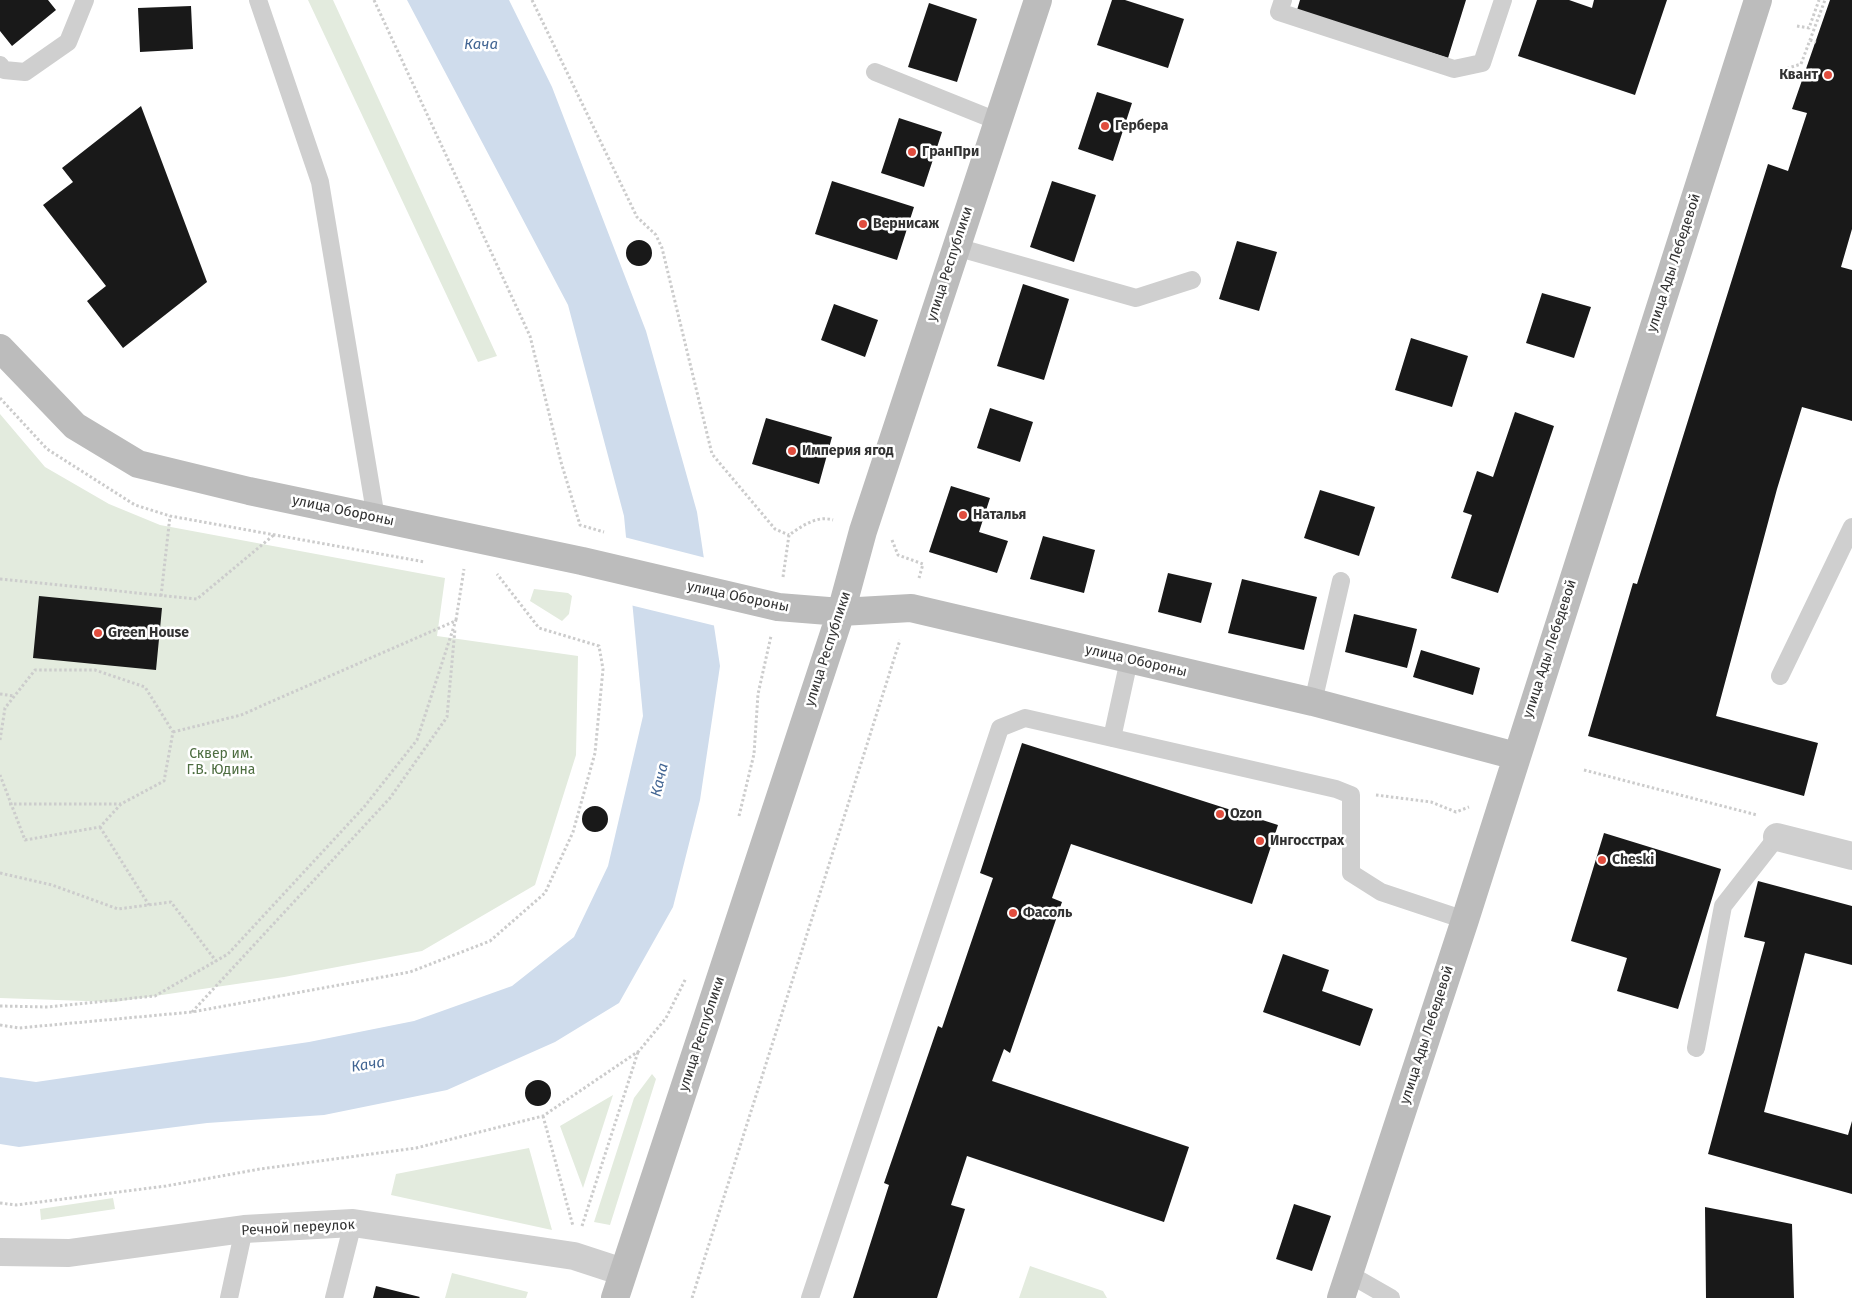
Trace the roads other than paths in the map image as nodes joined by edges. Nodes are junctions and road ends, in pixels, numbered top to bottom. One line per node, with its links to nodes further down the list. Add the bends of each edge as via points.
1 (85, 0): 7 (lane, via 68,42 25,72 4,70)
2 (258, 0): 13 (lane, via 320,182)
3 (1038, 0): 9 (main road, улица Республики)
4 (1282, 0): 5 (lane, via 1279,12 1454,69 1482,63)
5 (1503, 0)
6 (1758, 0): 21 (main road, улица Ады Лебедевой)
7 (0, 65)
8 (875, 72): 9 (lane)
9 (997, 121): 10 (main road, улица Республики)
10 (956, 247): 11 (lane, via 1136,298); 16 (main road, улица Республики, via 863,531)
11 (1192, 280)
12 (0, 348): 13 (main road, улица Обороны, via 75,426 138,464)
13 (376, 518): 16 (main road, улица Обороны, via 766,604 798,610)
14 (1852, 527): 18 (lane)
15 (1341, 581): 19 (lane)
16 (841, 612): 17 (main road, улица Обороны, via 911,608); 29 (main road, улица Республики)
17 (1129, 660): 19 (main road, улица Обороны); 20 (lane)
18 (1780, 676)
19 (1312, 702): 21 (main road, улица Обороны)
20 (1112, 738): 24 (lane, via 1352,795 1352,873 1381,892); 34 (lane, via 1025,718 1000,728)
21 (1516, 756): 24 (main road, улица Ады Лебедевой)
22 (1769, 827): 23 (street); 25 (lane, via 1723,906)
23 (1852, 856)
24 (1465, 920): 30 (main road, улица Ады Лебедевой)
25 (1696, 1048)
26 (353, 1223): 27 (street, Речной переулок); 29 (street, Речной переулок, via 574,1256); 32 (lane)
27 (244, 1229): 28 (street, Речной переулок, via 69,1253); 31 (lane)
28 (0, 1252)
29 (624, 1272): 33 (main road, улица Республики)
30 (1345, 1286): 35 (lane)
31 (229, 1298)
32 (334, 1298)
33 (615, 1298)
34 (810, 1298)
35 (1391, 1298)

